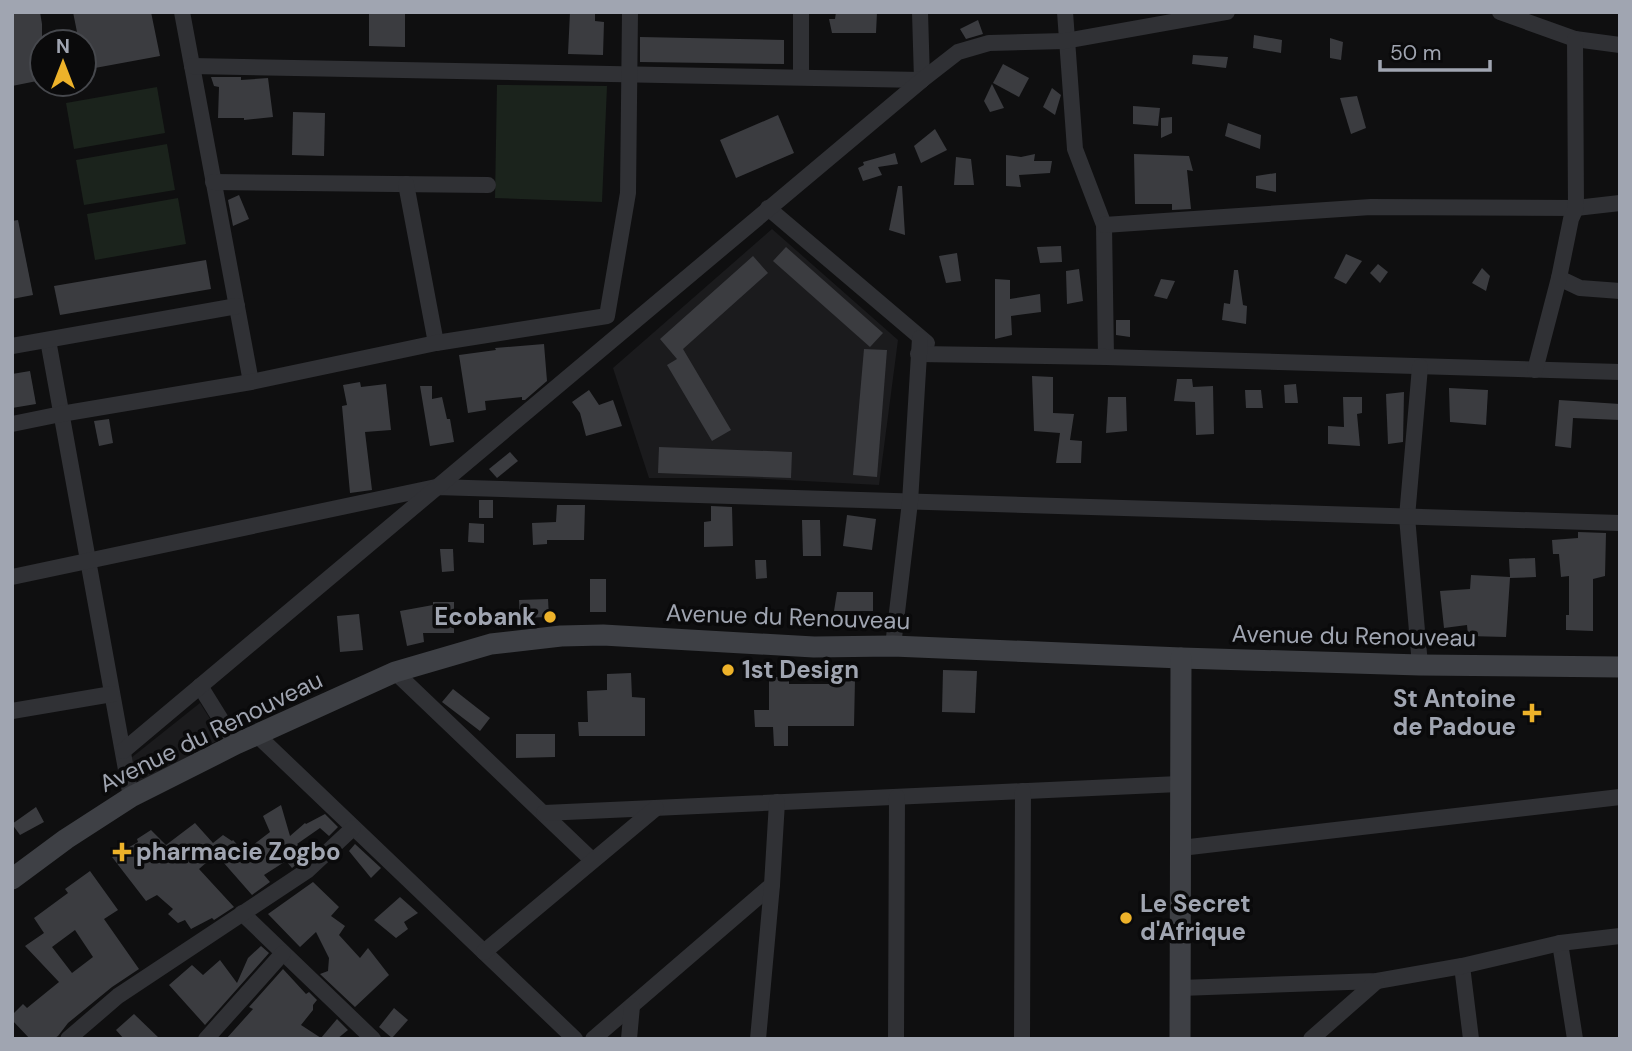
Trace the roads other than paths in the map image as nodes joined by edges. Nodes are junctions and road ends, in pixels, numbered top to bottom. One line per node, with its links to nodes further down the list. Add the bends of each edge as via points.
1 (182, 12): 12 (street)
2 (629, 12): 13 (street)
3 (802, 12): 14 (street)
4 (920, 12): 15 (street)
5 (1065, 12): 10 (street)
6 (1227, 12): 8 (street)
7 (1500, 12): 9 (street)
8 (1169, 18): 10 (street)
9 (1575, 39): 11 (street); 21 (street)
10 (1065, 41): 15 (street, via 989,43 958,51); 22 (street, via 1075,149)
11 (1620, 45)
12 (192, 66): 13 (street); 16 (street)
13 (629, 74): 14 (street); 27 (street, via 628,192 607,316)
14 (802, 77): 15 (street)
15 (922, 80): 20 (street)
16 (213, 181): 17 (street); 25 (street)
17 (406, 184): 18 (street); 27 (street)
18 (488, 185)
19 (1620, 203): 21 (street)
20 (768, 208): 29 (street); 37 (street)
21 (1576, 208): 22 (street, via 1371,207); 23 (street)
22 (1104, 225): 30 (street)
23 (1559, 278): 24 (street, via 1580,288); 32 (street)
24 (1620, 291)
25 (237, 306): 26 (street); 34 (street)
26 (48, 340): 28 (street); 35 (street)
27 (436, 343): 34 (street)
28 (12, 346)
29 (919, 346): 30 (street, via 941,354); 38 (street)
30 (1106, 357): 31 (street)
31 (1420, 367): 32 (street); 39 (street)
32 (1535, 370): 33 (street)
33 (1620, 372)
34 (251, 382): 35 (street)
35 (61, 414): 36 (street); 41 (street)
36 (12, 424)
37 (436, 487): 38 (street); 41 (street); 48 (street)
38 (910, 502): 39 (street); 43 (street)
39 (1407, 517): 40 (street); 45 (street)
40 (1620, 523)
41 (88, 561): 42 (street); 49 (street)
42 (12, 577)
43 (893, 646): 44 (main road, Avenue du Renouveau); 47 (main road, Avenue du Renouveau, via 814,648 561,636 491,644)
44 (1181, 658): 45 (main road, Avenue du Renouveau); 54 (main road)
45 (1420, 665): 46 (main road, Avenue du Renouveau)
46 (1620, 667)
47 (395, 672): 51 (main road, Avenue du Renouveau); 61 (street)
48 (200, 686): 52 (street); 53 (street)
49 (112, 694): 50 (street); 53 (street)
50 (12, 711)
51 (257, 735): 52 (main road, Avenue du Renouveau); 62 (street)
52 (236, 744): 56 (main road, Avenue du Renouveau)
53 (123, 751): 56 (street)
54 (1179, 784): 55 (street); 63 (main road)
55 (1023, 792): 57 (street); 84 (street)
56 (131, 797): 65 (main road, Avenue du Renouveau)
57 (897, 797): 59 (street); 83 (street)
58 (1620, 797): 63 (street)
59 (776, 803): 60 (street); 66 (street)
60 (656, 808): 61 (street); 64 (street)
61 (544, 813): 64 (street)
62 (354, 828): 67 (street, via 308,870); 70 (street)
63 (1181, 848): 74 (main road)
64 (592, 860): 70 (street)
65 (12, 879)
66 (772, 885): 75 (street); 82 (street)
67 (242, 914): 71 (street); 77 (street, via 118,996)
68 (1620, 936): 69 (street)
69 (1560, 943): 72 (street); 88 (street)
70 (484, 952): 79 (street)
71 (283, 953): 76 (street); 78 (street)
72 (1462, 966): 73 (street); 87 (street)
73 (1377, 981): 74 (street); 86 (street)
74 (1180, 988): 85 (main road)
75 (632, 1006): 80 (street); 81 (street)
76 (366, 1036)
77 (68, 1039)
78 (206, 1039)
79 (575, 1039)
80 (593, 1039)
81 (629, 1039)
82 (758, 1039)
83 (896, 1039)
84 (1022, 1039)
85 (1180, 1039)
86 (1311, 1039)
87 (1471, 1039)
88 (1574, 1039)

